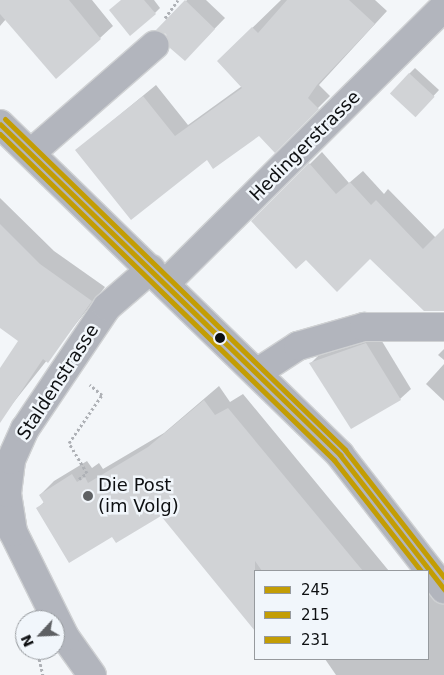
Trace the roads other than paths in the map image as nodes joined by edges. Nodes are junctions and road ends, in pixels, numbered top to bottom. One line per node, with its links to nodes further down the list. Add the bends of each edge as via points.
1 (444, 7): 5 (street, Hedingerstrasse)
2 (154, 45): 4 (street)
3 (0, 124): 4 (street)
4 (31, 153): 5 (street)
5 (158, 276): 7 (street); 8 (street, Staldenstrasse, via 107,307 25,429 10,460)
6 (444, 327): 7 (street, via 364,327 298,346)
7 (258, 372): 9 (street, via 340,454)
8 (4, 495): 10 (street, Staldenstrasse, via 21,554 65,637)
9 (444, 589)
10 (92, 675)

